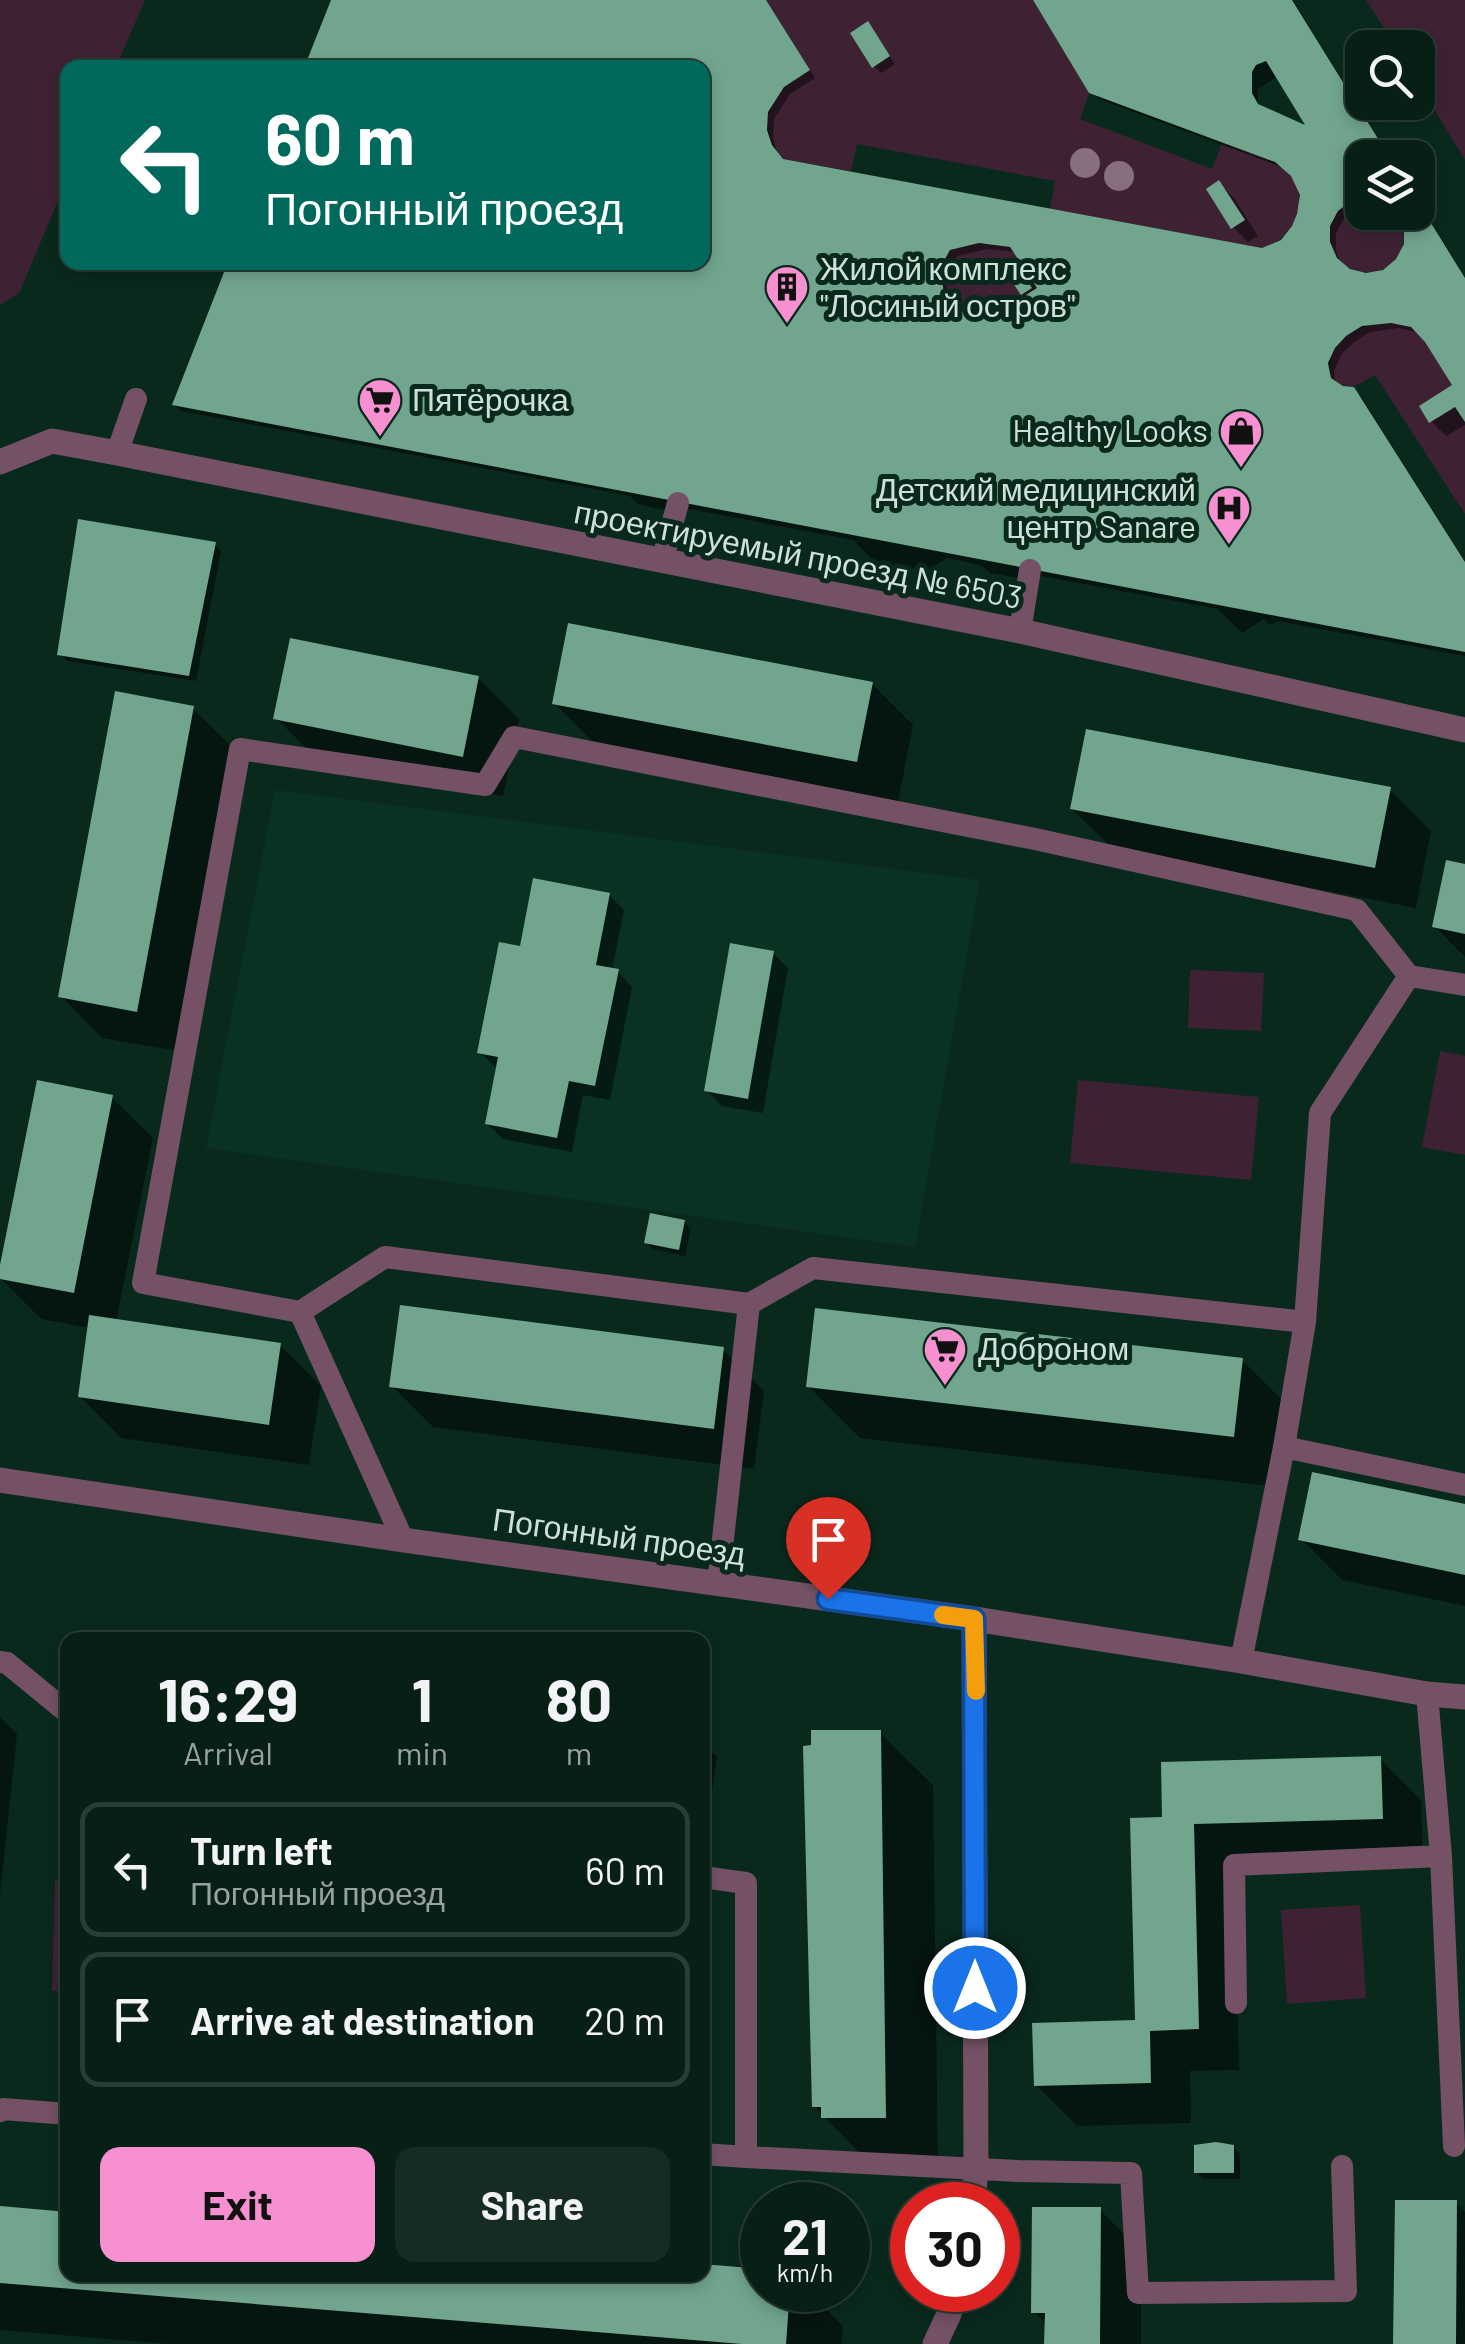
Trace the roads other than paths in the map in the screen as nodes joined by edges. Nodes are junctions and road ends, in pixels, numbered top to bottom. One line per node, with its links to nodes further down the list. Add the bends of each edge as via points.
1 (136, 399): 2 (lane)
2 (117, 453): 3 (street, проектируемый проезд № 6503, via 52,441); 5 (street, проектируемый проезд № 6503)
3 (0, 462)
4 (678, 502): 5 (lane)
5 (662, 561): 7 (street, проектируемый проезд № 6503)
6 (1030, 570): 7 (lane)
7 (1020, 631): 8 (street, проектируемый проезд № 6503)
8 (1465, 730)
9 (1410, 976): 10 (lane); 12 (lane, via 1356,910 514,737 485,785 240,749 143,1283); 13 (lane, via 1320,1113)
10 (1465, 985)
11 (748, 1304): 12 (lane, via 385,1257); 13 (lane, via 814,1268); 18 (lane)
12 (300, 1312): 17 (lane)
13 (1305, 1322): 14 (lane)
14 (1284, 1448): 16 (lane); 20 (lane)
15 (0, 1480): 17 (street, Погонный проезд)
16 (1465, 1485)
17 (403, 1540): 18 (street, Погонный проезд)
18 (718, 1584): 19 (street, Погонный проезд)
19 (974, 1619): 20 (street, Погонный проезд); 34 (street)
20 (1241, 1661): 22 (street, Погонный проезд)
21 (0, 1662): 24 (lane)
22 (1428, 1694): 23 (street, Погонный проезд); 25 (lane)
23 (1465, 1697)
24 (60, 1706)
25 (1441, 1856): 27 (lane, via 1234,1865); 30 (lane)
26 (710, 1878): 32 (lane, via 746,1883)
27 (1236, 2003)
28 (0, 2111): 29 (lane)
29 (60, 2114)
30 (1454, 2146)
31 (710, 2155): 32 (lane)
32 (746, 2157): 34 (lane)
33 (1342, 2166): 34 (lane, via 1346,2290 1176,2293 1138,2293 1131,2173)
34 (976, 2169): 35 (street)
35 (975, 2182)
36 (949, 2312): 37 (street)
37 (936, 2344)

